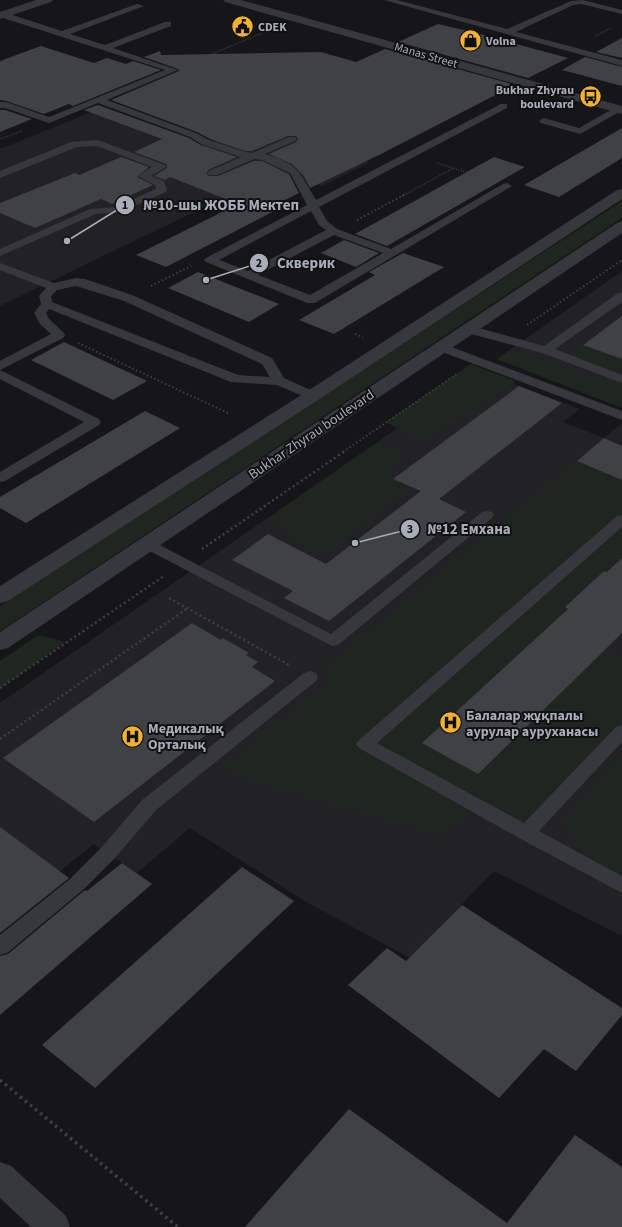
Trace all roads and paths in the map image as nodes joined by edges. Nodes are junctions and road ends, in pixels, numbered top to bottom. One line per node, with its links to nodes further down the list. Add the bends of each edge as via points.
1 (47, 0): 8 (street)
2 (230, 0): 19 (street, Manas Street)
3 (388, 0): 5 (lane)
4 (420, 0): 5 (lane)
5 (407, 5): 11 (lane)
6 (140, 6): 12 (lane)
7 (622, 12): 11 (lane, via 581,2 571,3)
8 (1, 16): 12 (lane)
9 (168, 24): 13 (lane)
10 (274, 29): 15 (path)
11 (508, 32): 14 (lane)
12 (62, 34): 13 (lane)
13 (105, 48): 15 (lane)
14 (622, 63)
15 (173, 70): 16 (lane)
16 (98, 100): 17 (lane, via 49,120); 23 (lane, via 193,134 206,142)
17 (2, 106)
18 (504, 106): 22 (lane)
19 (620, 110): 20 (lane, via 580,131)
20 (544, 121)
21 (292, 139): 23 (lane)
22 (412, 154): 24 (path); 29 (lane)
23 (254, 156): 25 (lane); 29 (lane, via 264,157 294,171)
24 (454, 168): 27 (path); 31 (path, via 354,222)
25 (214, 173)
26 (0, 175): 32 (lane, via 75,144 98,143 161,167 143,176 160,182 162,190 117,210 94,211)
27 (507, 186): 33 (lane)
28 (622, 193): 50 (street)
29 (313, 206): 31 (lane, via 323,223); 36 (lane, via 210,260)
30 (622, 226): 40 (street, Bukhar Zhyrau boulevard)
31 (332, 231): 33 (lane); 36 (lane)
32 (0, 253)
33 (392, 253): 36 (lane, via 311,300)
34 (622, 260): 42 (path)
35 (0, 266): 37 (lane)
36 (249, 275)
37 (53, 287): 39 (lane, via 45,296); 49 (lane, via 66,283 85,283 128,298 267,361)
38 (622, 296): 44 (lane)
39 (47, 304): 41 (lane, via 40,313 44,321); 49 (lane, via 236,379)
40 (468, 329): 42 (lane); 43 (street, Bukhar Zhyrau boulevard)
41 (59, 335): 46 (lane); 51 (path)
42 (506, 340): 44 (lane)
43 (441, 347): 45 (lane); 56 (street, Bukhar Zhyrau boulevard)
44 (546, 350): 48 (lane)
45 (476, 360): 52 (lane); 57 (path)
46 (0, 366)
47 (0, 374): 53 (lane, via 94,422)
48 (622, 379)
49 (279, 381): 50 (lane)
50 (312, 396): 58 (street)
51 (230, 414)
52 (622, 416)
53 (0, 478)
54 (487, 516): 57 (lane, via 332,641)
55 (622, 519): 66 (lane, via 365,744)
56 (147, 544): 57 (lane); 61 (street, Bukhar Zhyrau boulevard)
57 (182, 563): 63 (path)
58 (0, 596)
59 (169, 598): 60 (path)
60 (188, 608): 62 (path); 65 (path)
61 (0, 643)
62 (310, 677): 68 (lane, via 149,805 108,853 77,884)
63 (0, 688)
64 (622, 731): 66 (lane)
65 (0, 739)
66 (526, 833): 67 (lane)
67 (622, 885)
68 (0, 946)
69 (0, 1080): 72 (path)
70 (0, 1177): 71 (street)
71 (54, 1227)
72 (178, 1227)

